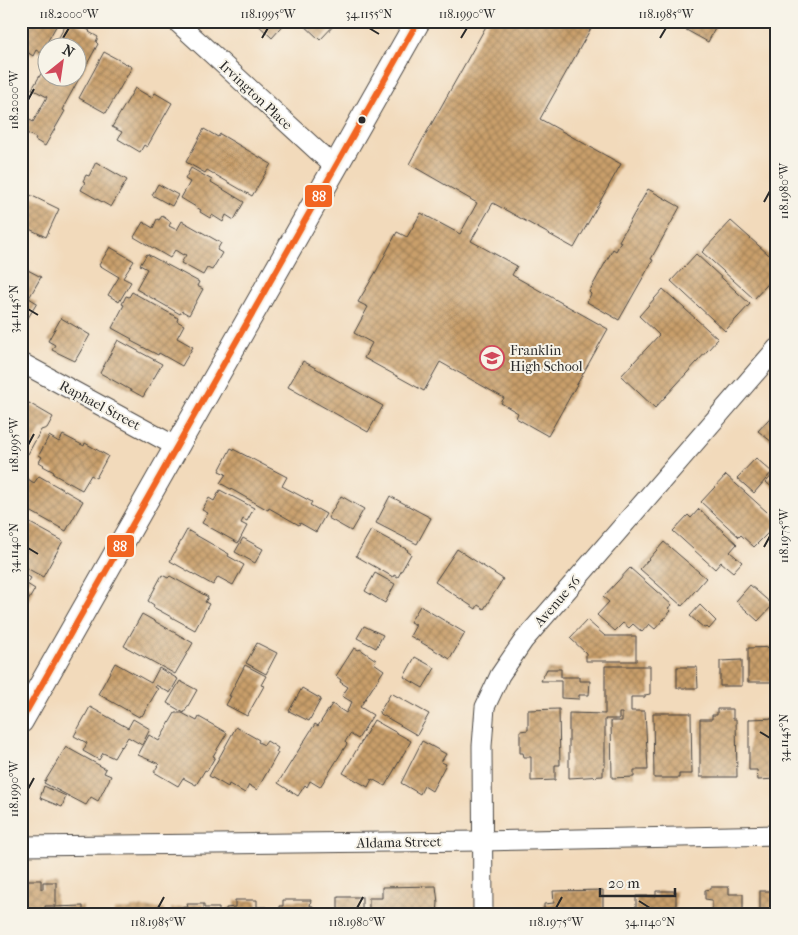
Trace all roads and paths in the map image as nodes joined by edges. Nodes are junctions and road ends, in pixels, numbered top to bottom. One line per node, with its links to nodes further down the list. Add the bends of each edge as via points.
1 (176, 21): 3 (street, Irvington Place)
2 (418, 21): 3 (street)
3 (336, 168): 6 (street)
4 (777, 348): 9 (street, Avenue 56, via 524,640 500,675 485,707)
5 (24, 364): 6 (street, Raphael Street)
6 (177, 447): 7 (street)
7 (21, 721)
8 (777, 835): 9 (street, Aldama Street)
9 (482, 841): 10 (street, Aldama Street); 11 (street, Avenue 56)
10 (21, 846)
11 (483, 914)

